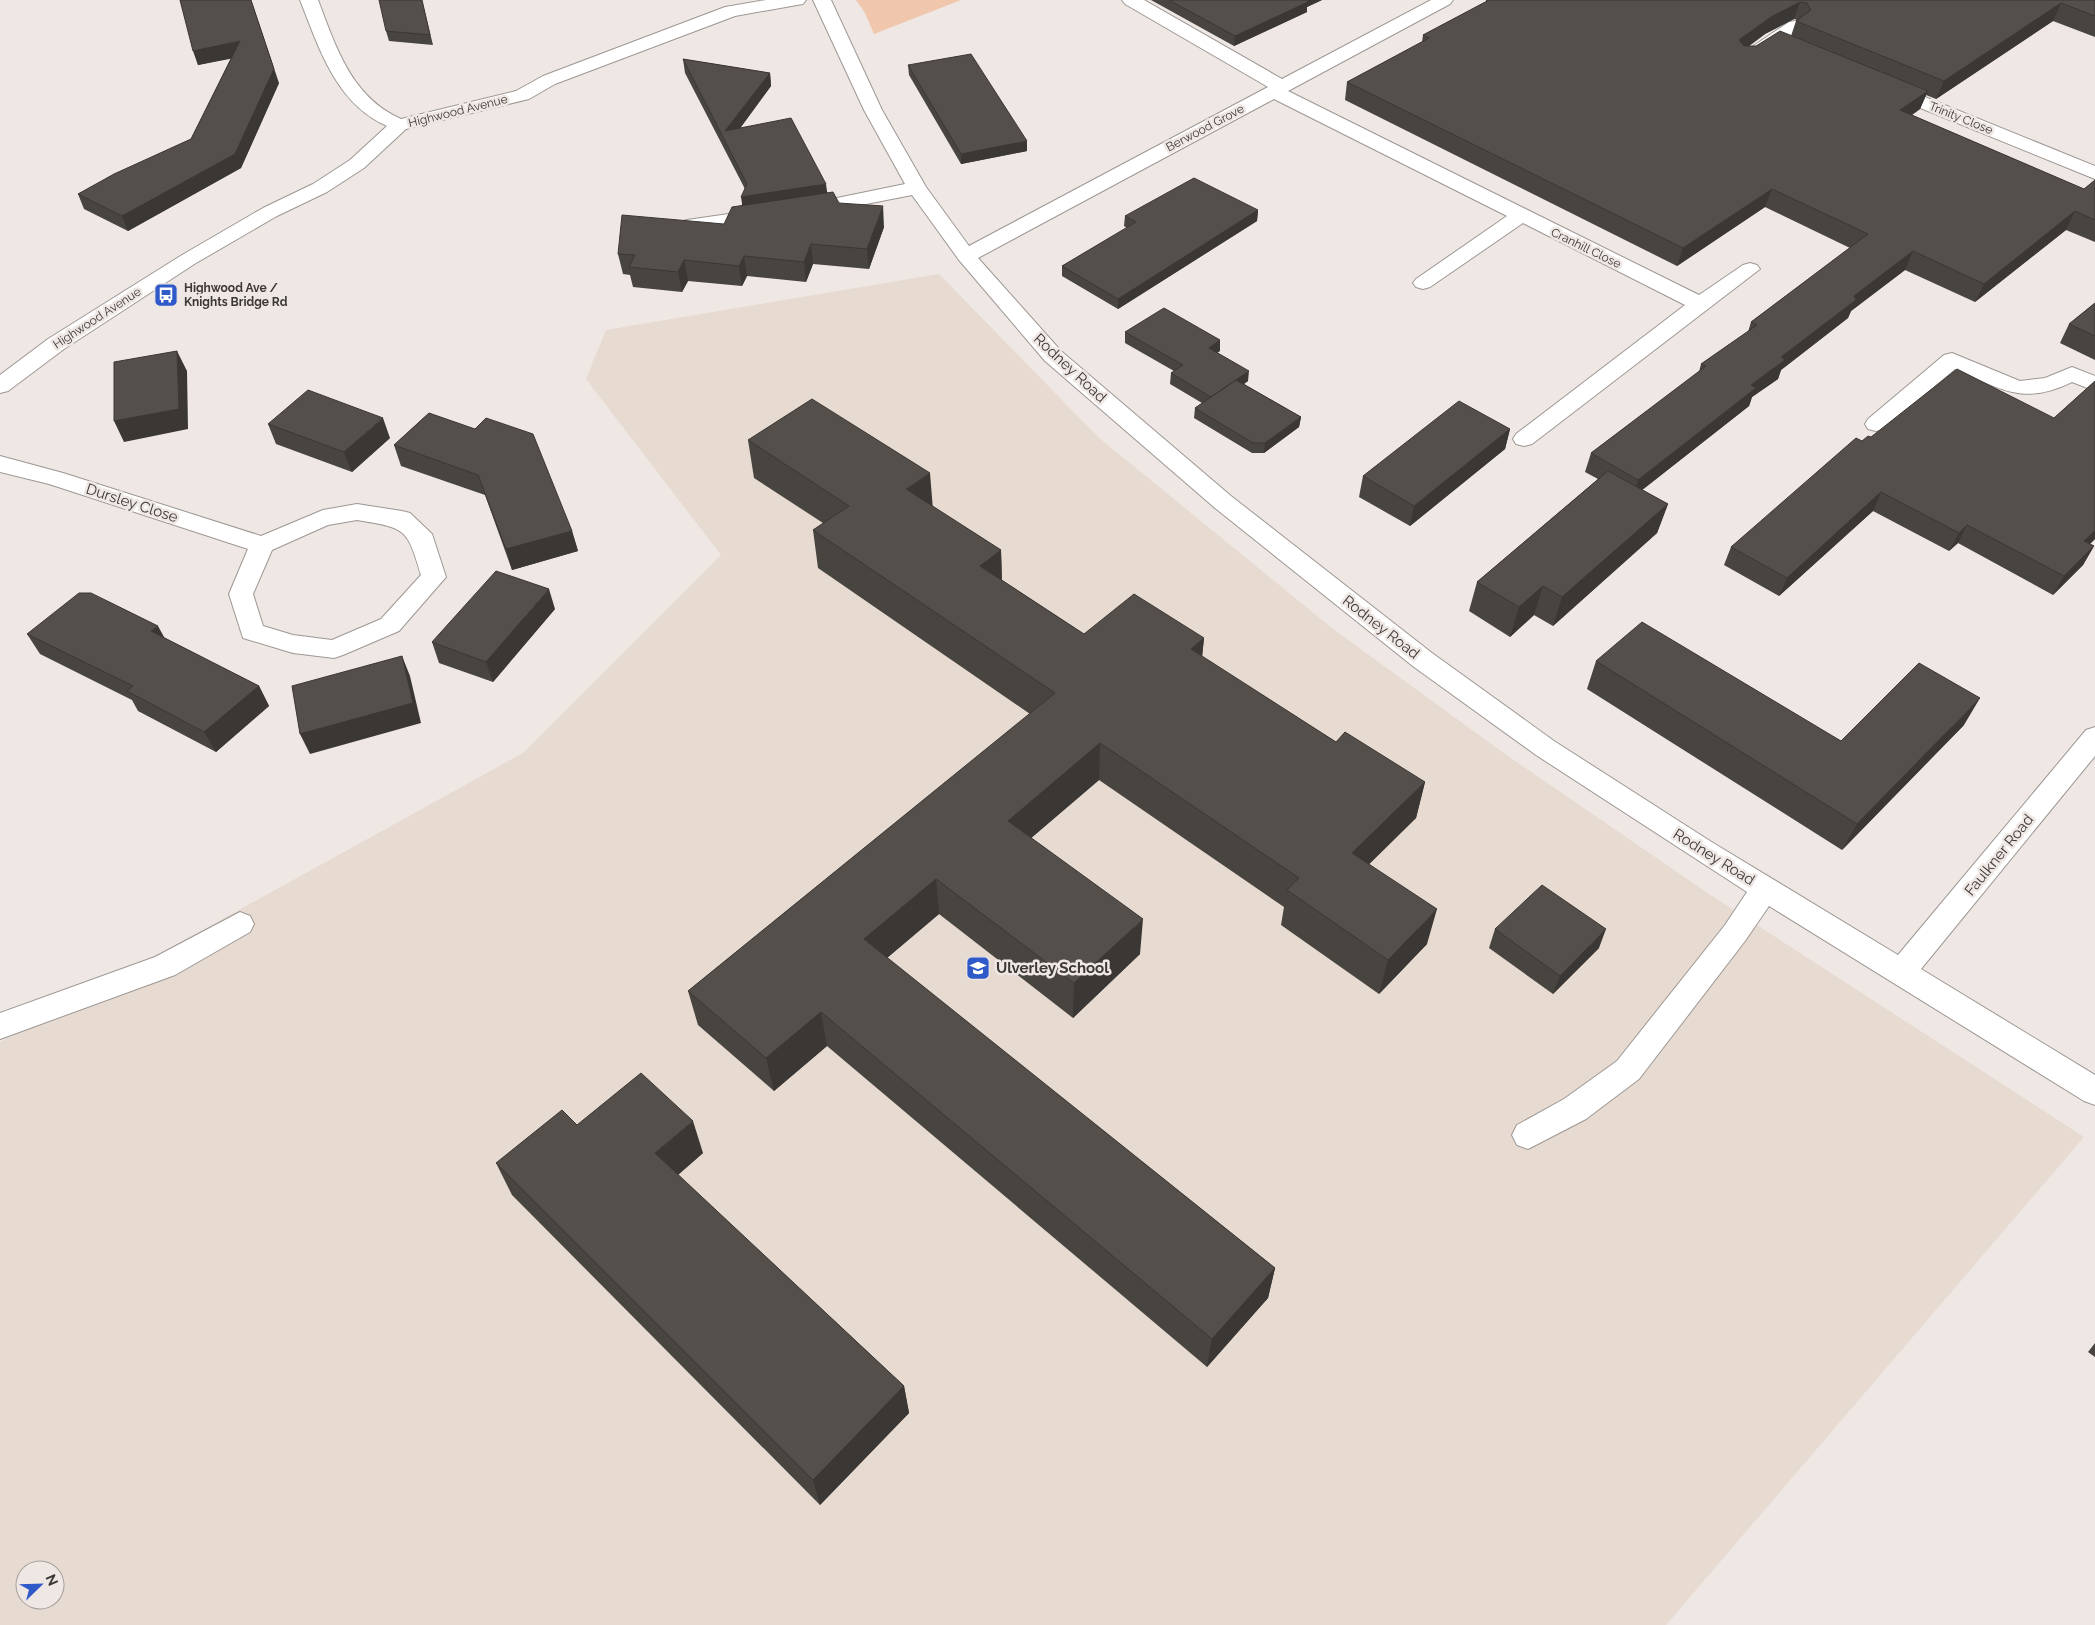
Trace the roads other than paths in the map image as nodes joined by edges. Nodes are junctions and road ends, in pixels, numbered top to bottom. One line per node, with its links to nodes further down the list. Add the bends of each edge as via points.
1 (309, 0): 12 (street, via 343,78 356,96 375,113)
2 (797, 0): 12 (street, Highwood Avenue, via 731,11 550,80 522,95)
3 (822, 0): 14 (street, Rodney Road, via 873,110)
4 (1131, 0): 11 (street, Cranhill Close)
5 (1444, 0): 11 (street, Berwood Grove)
6 (1795, 26): 7 (street)
7 (1772, 40): 8 (street); 9 (street)
8 (1791, 48)
9 (1744, 58)
10 (1874, 82): 13 (street, Trinity Close)
11 (1278, 89): 15 (street, Cranhill Close); 17 (street, Berwood Grove)
12 (399, 125): 22 (street, Highwood Avenue, via 357,164 320,188 270,212 190,259 56,344)
13 (2095, 173)
14 (916, 188): 16 (street, via 823,207); 17 (street, Rodney Road)
15 (1520, 216): 19 (street); 20 (street, Cranhill Close)
16 (687, 226)
17 (966, 256): 28 (street, Rodney Road, via 1053,356 1290,556 1422,660 1545,748)
18 (1750, 269): 20 (street)
19 (1422, 283)
20 (1700, 304): 24 (street)
21 (2095, 384): 23 (street, via 2072,374 2049,385 2018,388 1952,360)
22 (0, 386)
23 (1876, 424)
24 (1524, 439)
25 (0, 464): 26 (street, Dursley Close, via 55,478)
26 (262, 545): 26 (street, via 323,518 357,512 402,519 423,540 434,577 390,625 334,649 293,644 252,632 241,594)
27 (2095, 737): 30 (street, Faulkner Road)
28 (1765, 889): 30 (street, Rodney Road); 33 (street, via 1735,933 1628,1070 1576,1109)
29 (240, 924): 31 (street, via 165,966)
30 (1901, 973): 32 (street, Rodney Road)
31 (0, 1026)
32 (2095, 1091)
33 (1528, 1135)

